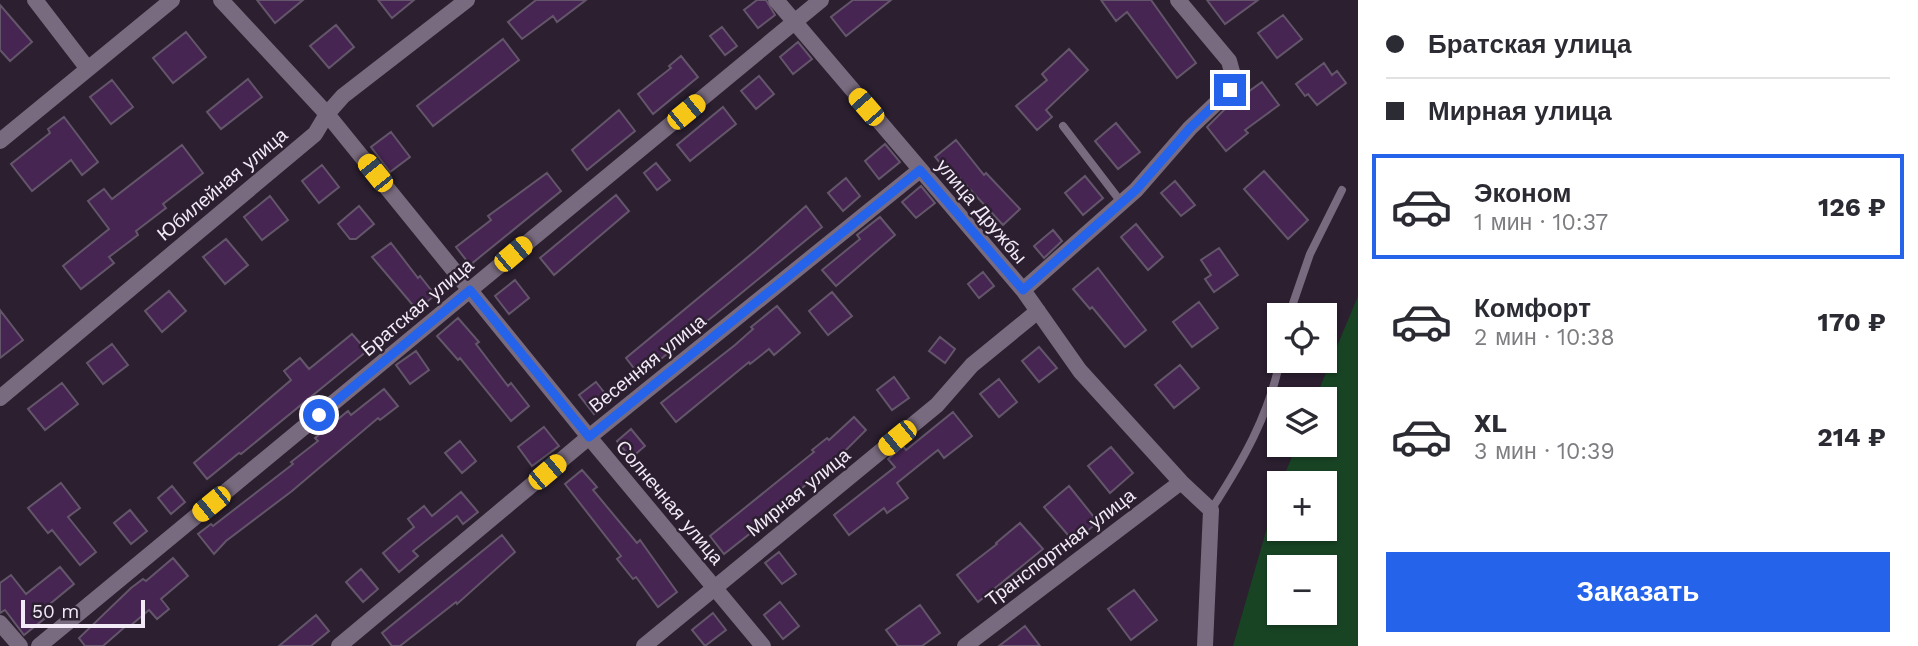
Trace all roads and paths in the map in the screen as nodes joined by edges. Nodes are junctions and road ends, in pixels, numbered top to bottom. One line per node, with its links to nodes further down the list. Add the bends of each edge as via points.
1 (35, 0): 9 (street)
2 (172, 0): 9 (street)
3 (221, 0): 10 (street, Солнечная улица)
4 (467, 0): 10 (street, Юбилейная улица, via 343,96)
5 (776, 0): 8 (street, улица Дружбы)
6 (821, 0): 8 (street, Братская улица)
7 (1178, 0): 15 (street, via 1229,61 1234,79 1230,90)
8 (794, 23): 13 (street, улица Дружбы); 16 (street, Братская улица)
9 (88, 69): 12 (street)
10 (327, 114): 16 (street, Солнечная улица); 21 (street, Юбилейная улица, via 314,134)
11 (1063, 126): 15 (lane)
12 (0, 141)
13 (920, 170): 17 (street, улица Дружбы); 22 (street, Весенняя улица)
14 (1342, 190): 18 (lane, via 1310,254)
15 (1121, 202): 17 (street)
16 (470, 290): 22 (street, Солнечная улица); 28 (street, Братская улица)
17 (1023, 290): 19 (street, улица Дружбы)
18 (1293, 303)
19 (1038, 311): 23 (street, улица Дружбы, via 1080,371); 25 (street, Мирная улица, via 972,365 937,405)
20 (1276, 373): 24 (lane, via 1260,427)
21 (0, 398)
22 (589, 437): 25 (street, Солнечная улица); 29 (street, Весенняя улица)
23 (1181, 482): 24 (street, улица Дружбы); 32 (street, Транспортная улица)
24 (1212, 510): 33 (street)
25 (714, 587): 30 (street, Мирная улица); 31 (street, Солнечная улица)
26 (0, 623): 27 (street)
27 (20, 646)
28 (39, 646)
29 (339, 646)
30 (644, 646)
31 (763, 646)
32 (965, 646)
33 (1205, 646)

